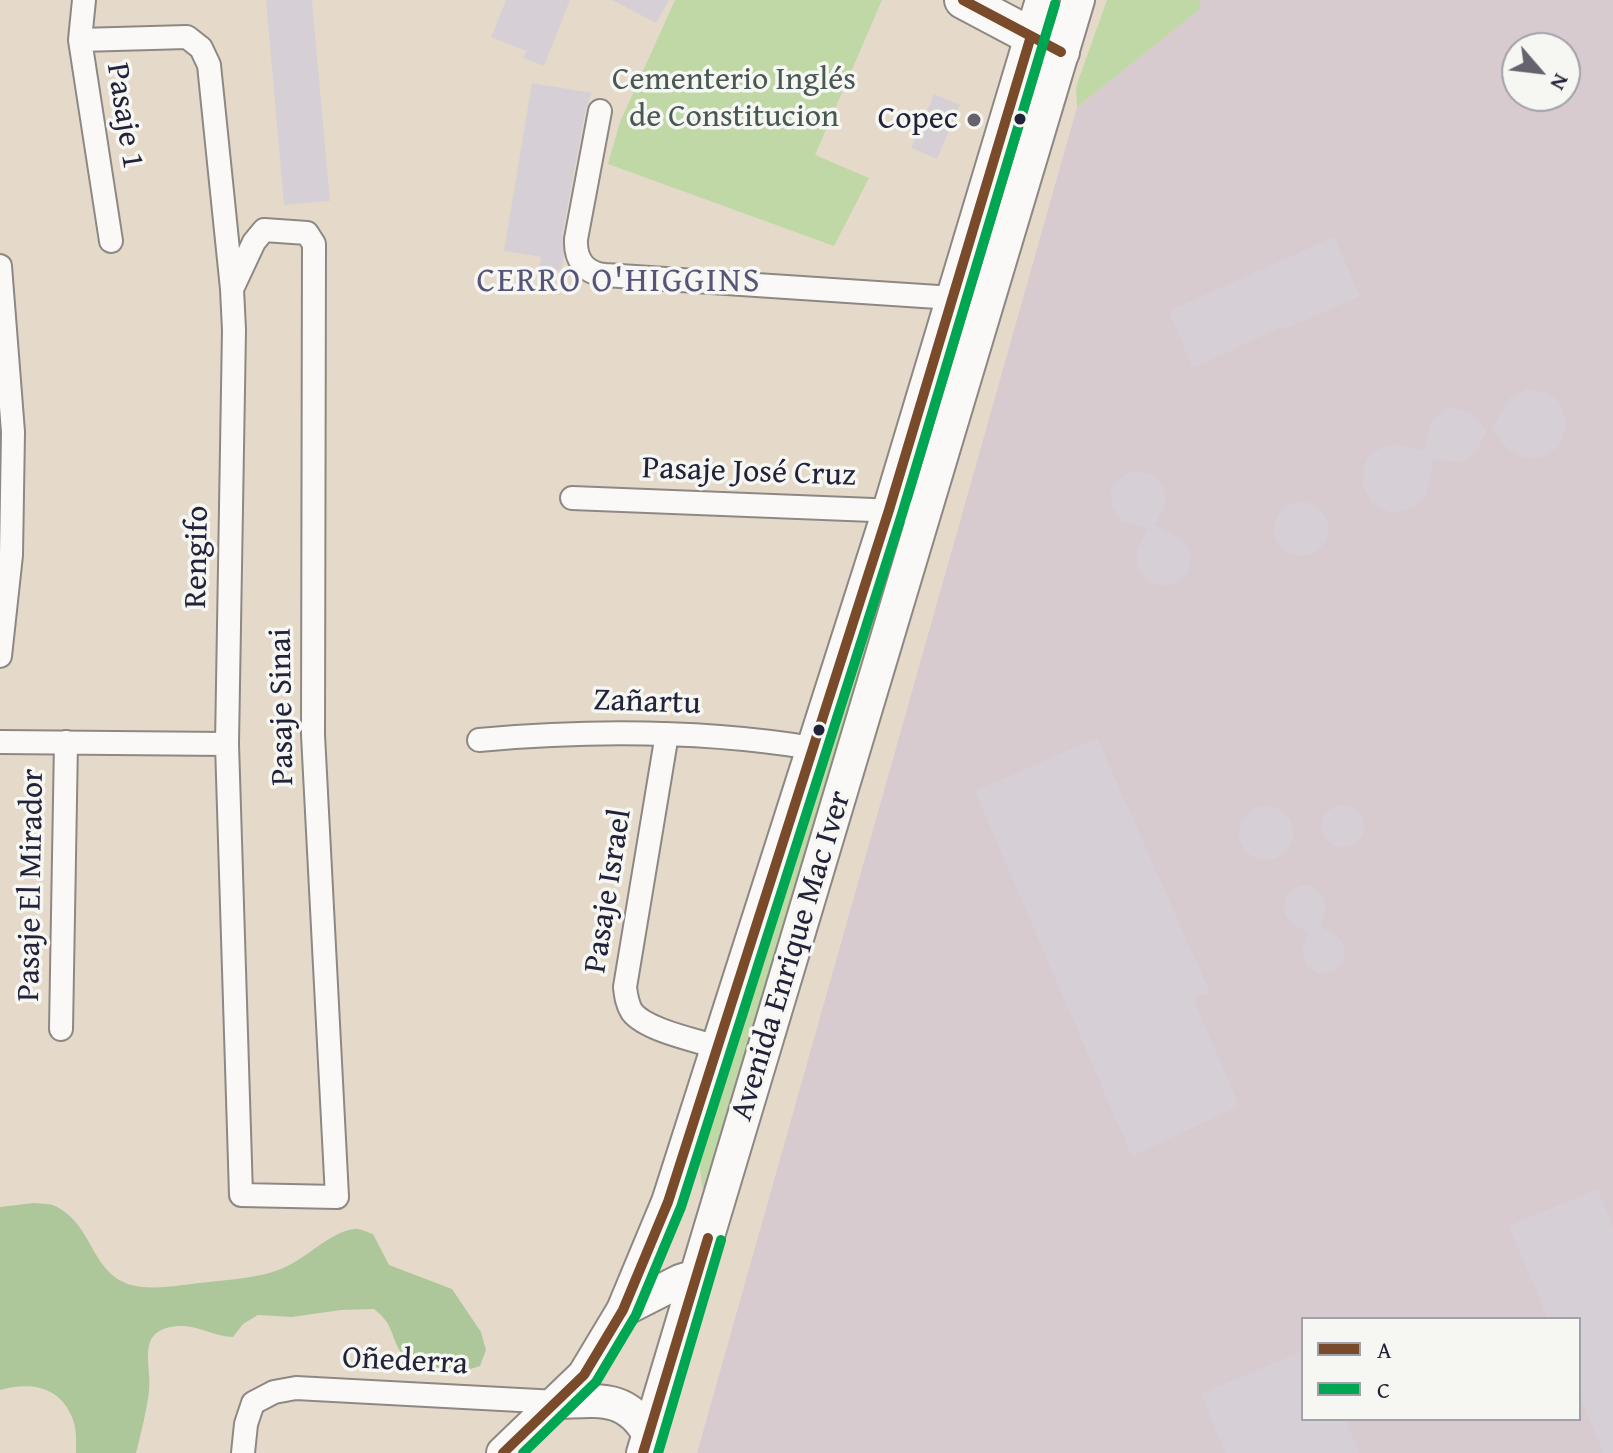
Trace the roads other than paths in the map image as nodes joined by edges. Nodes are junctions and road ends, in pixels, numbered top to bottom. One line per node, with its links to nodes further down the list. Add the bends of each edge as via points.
1 (84, 0): 5 (street, Pasaje 1)
2 (963, 0): 6 (main road)
3 (1042, 0): 6 (main road, Avenida Enrique Mac Iver)
4 (1078, 0): 6 (main road, Avenida Enrique Mac Iver)
5 (80, 40): 8 (street, Pasaje 1); 10 (street, Rengifo, via 187,37 201,48 209,65)
6 (1046, 44): 11 (main road, Avenida Enrique Mac Iver); 14 (main road, Avenida Enrique Mac Iver)
7 (600, 111): 11 (street, via 575,248 590,271)
8 (111, 241)
9 (1, 280): 15 (street, via 13,432 11,555)
10 (232, 289): 20 (street, Rengifo); 27 (street, Pasaje Sinai, via 264,230 307,233 314,244 313,735 337,1197)
11 (953, 298): 13 (main road, Avenida Enrique Mac Iver)
12 (572, 498): 13 (street, Pasaje José Cruz)
13 (889, 510): 14 (street, Pasaje José Cruz); 21 (main road, Avenida Enrique Mac Iver)
14 (923, 512): 23 (main road, Avenida Enrique Mac Iver)
15 (0, 656)
16 (667, 734): 17 (street, Zañartu, via 562,733); 21 (street, Zañartu); 25 (street, Pasaje Israel, via 626,997 634,1014 646,1023)
17 (479, 740)
18 (0, 742): 19 (street)
19 (66, 742): 20 (street); 24 (street, Pasaje El Mirador)
20 (227, 744): 27 (street, Rengifo)
21 (812, 748): 22 (main road, Avenida Enrique Mac Iver)
22 (790, 815): 23 (main road); 25 (main road, Avenida Enrique Mac Iver)
23 (831, 825): 28 (main road, Avenida Enrique Mac Iver)
24 (61, 1029)
25 (717, 1047): 26 (main road, Avenida Enrique Mac Iver)
26 (682, 1159): 28 (main road); 30 (main road, Avenida Enrique Mac Iver)
27 (241, 1195)
28 (712, 1223): 29 (main road, Avenida Enrique Mac Iver)
29 (696, 1276): 30 (main road); 32 (main road, Avenida Enrique Mac Iver)
30 (623, 1310): 31 (main road, Avenida Enrique Mac Iver, via 584,1375)
31 (557, 1402): 32 (main road, via 615,1403 636,1417); 33 (street, Oñederra, via 296,1388 253,1403); 34 (main road, Avenida Enrique Mac Iver)
32 (646, 1444)
33 (243, 1453)
34 (503, 1453)

